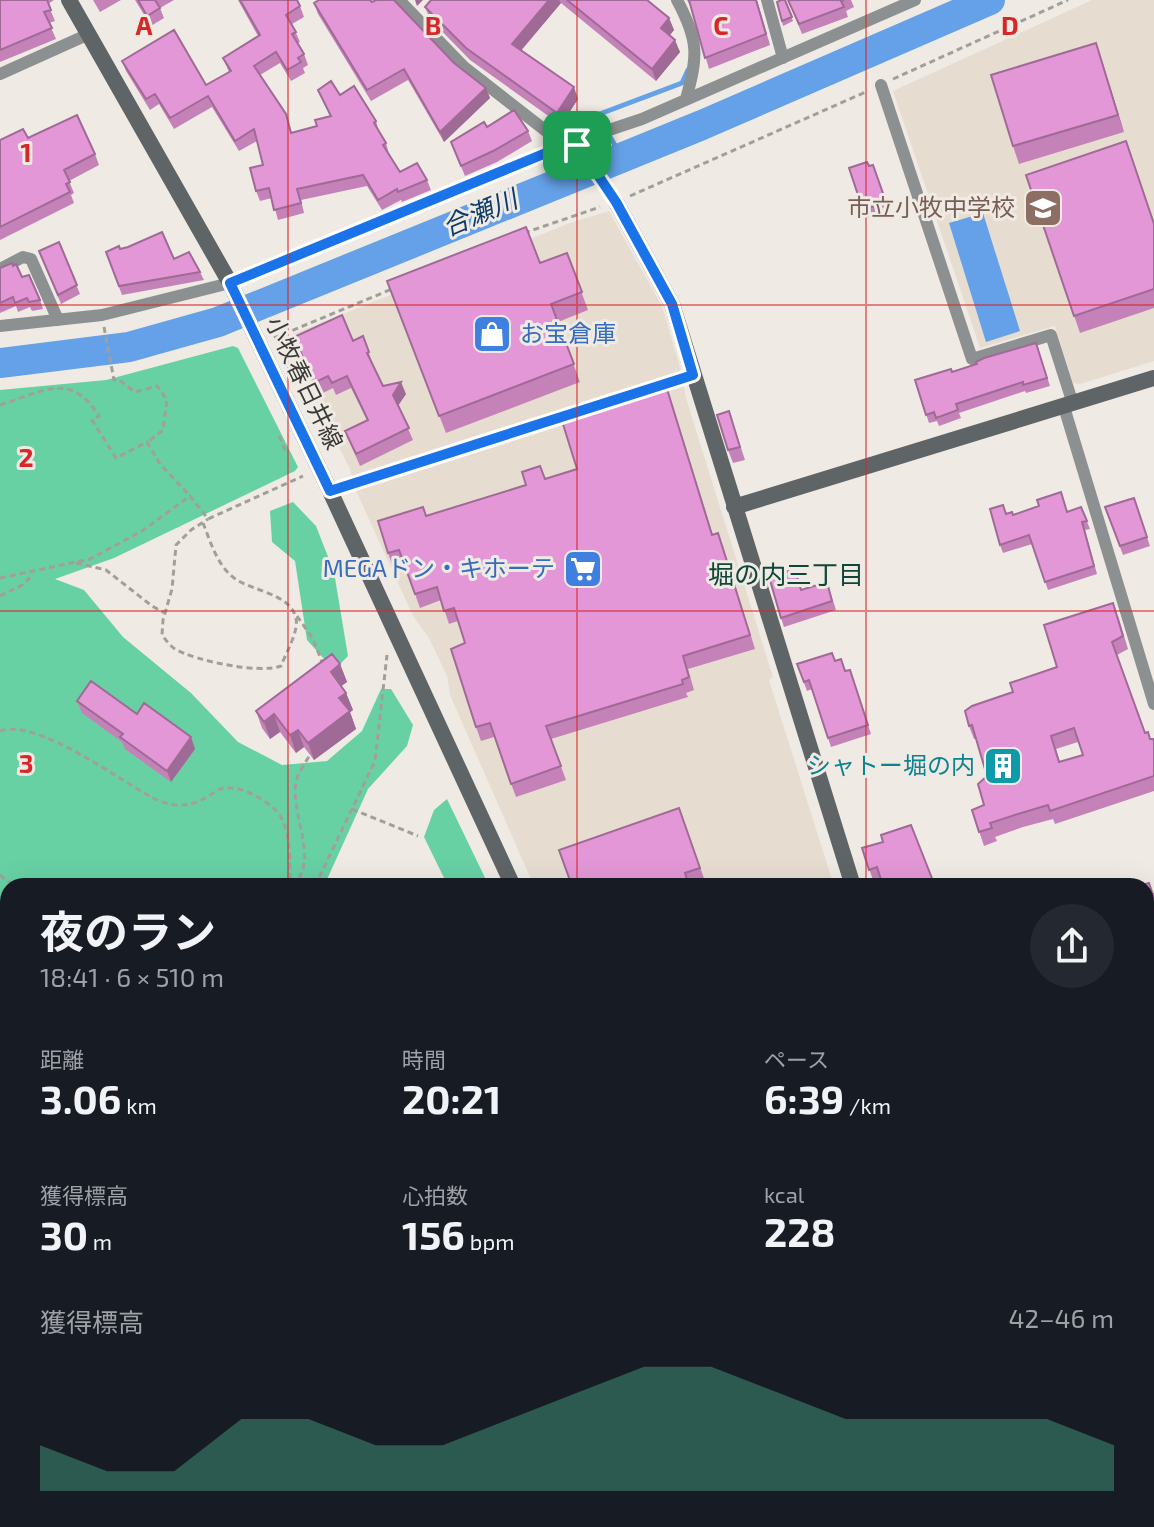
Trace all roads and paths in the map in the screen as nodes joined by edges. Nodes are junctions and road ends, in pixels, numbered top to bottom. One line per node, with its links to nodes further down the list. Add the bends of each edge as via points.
1 (69, 0): 7 (street, 小牧春日井線)
2 (399, 0): 12 (street, via 422,15 464,67)
3 (677, 0): 11 (street, via 696,47)
4 (767, 0): 8 (street)
5 (915, 0): 8 (street)
6 (1068, 0): 10 (path)
7 (89, 34): 9 (street); 17 (street, 小牧春日井線)
8 (783, 58): 11 (street)
9 (0, 74)
10 (881, 85): 13 (path); 25 (street, via 972,359 1051,335)
11 (686, 99): 12 (street)
12 (572, 144): 13 (street); 17 (street)
13 (616, 202): 14 (path); 22 (street, via 672,304)
14 (514, 238)
15 (0, 269): 18 (street, via 23,257 31,259)
16 (401, 285): 21 (path)
17 (233, 290): 18 (street); 21 (street, 小牧春日井線)
18 (58, 320): 20 (street)
19 (104, 325): 29 (path, via 116,380 135,392 157,386 167,400 163,430)
20 (0, 326)
21 (256, 340): 31 (street, 小牧春日井線)
22 (693, 375): 32 (street); 34 (street)
23 (1154, 378): 25 (street)
24 (0, 405): 29 (path, via 58,387 76,390 99,416 92,420 116,458)
25 (1069, 406): 34 (street); 45 (street)
26 (318, 416): 28 (path)
27 (279, 436): 30 (path)
28 (326, 436)
29 (147, 442): 33 (path)
30 (287, 454)
31 (319, 469): 32 (street, 小牧春日井線); 35 (path)
32 (330, 491): 53 (street, 小牧春日井線)
33 (190, 496): 35 (path); 37 (path, via 142,531 90,559)
34 (734, 507): 54 (street)
35 (208, 519): 36 (path)
36 (203, 523): 41 (path, via 176,545); 42 (path, via 227,572)
37 (73, 562): 38 (path); 41 (path, via 106,570)
38 (36, 571): 39 (path); 40 (path)
39 (0, 578)
40 (0, 596)
41 (165, 613): 42 (path, via 162,635 175,648 270,670 281,666)
42 (296, 614): 44 (path, via 313,639)
43 (387, 655): 48 (path, via 375,761)
44 (324, 675)
45 (1154, 704)
46 (0, 731): 50 (path, via 37,734 171,805 198,802 219,789 261,798 284,822)
47 (312, 750): 51 (path, via 297,780 305,864)
48 (352, 809): 49 (path); 52 (path)
49 (418, 836)
50 (291, 878)
51 (301, 878)
52 (319, 878)
53 (509, 878)
54 (850, 878)

